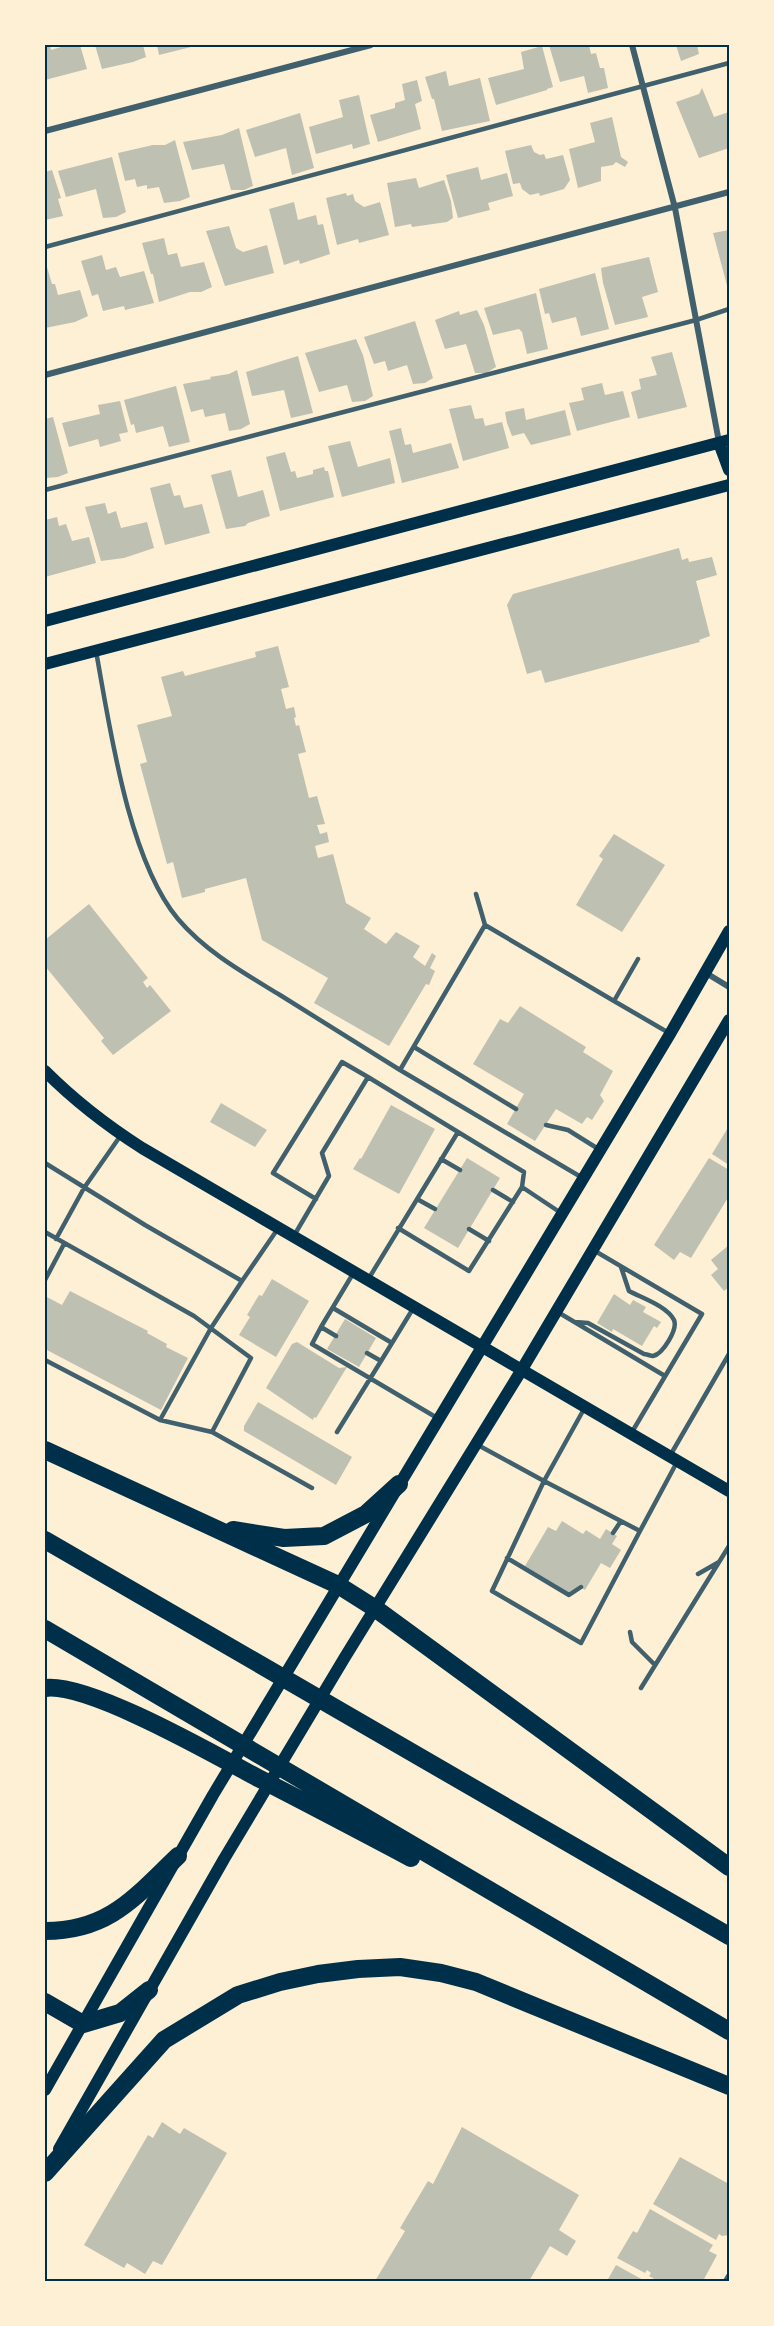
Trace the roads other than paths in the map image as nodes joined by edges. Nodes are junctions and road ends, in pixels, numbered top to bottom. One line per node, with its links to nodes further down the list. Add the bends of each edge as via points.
1 (371, 45): 5 (street)
2 (632, 45): 4 (street)
3 (729, 63): 4 (lane)
4 (644, 87): 7 (street); 8 (lane)
5 (45, 131)
6 (729, 192): 7 (street)
7 (675, 208): 10 (street); 11 (street)
8 (45, 247)
9 (729, 309): 10 (lane)
10 (696, 320): 12 (street); 15 (lane)
11 (45, 375)
12 (724, 441): 13 (main road); 16 (main road)
13 (729, 470)
14 (729, 485): 17 (main road)
15 (45, 490)
16 (45, 621)
17 (95, 651): 18 (main road); 29 (lane, via 130,814 150,873 178,918 215,955)
18 (45, 664)
19 (476, 894): 20 (lane)
20 (485, 925): 25 (lane); 28 (lane)
21 (729, 931): 23 (main road)
22 (638, 959): 25 (lane)
23 (706, 973): 24 (street); 27 (main road)
24 (729, 987)
25 (614, 1001): 27 (lane)
26 (729, 1020): 57 (main road)
27 (670, 1034): 36 (main road)
28 (414, 1047): 29 (lane); 32 (lane)
29 (400, 1070): 40 (lane)
30 (45, 1071): 35 (main road)
31 (368, 1077): 34 (lane); 44 (lane, via 322,1153 329,1176); 44 (lane, via 342,1062 273,1173)
32 (516, 1109)
33 (546, 1125): 36 (lane, via 568,1130)
34 (458, 1132): 37 (lane); 41 (lane, via 524,1172)
35 (121, 1135): 42 (lane); 49 (main road)
36 (600, 1150): 40 (main road)
37 (441, 1159): 39 (lane); 45 (lane)
38 (45, 1163): 42 (lane)
39 (460, 1170)
40 (583, 1178): 48 (main road)
41 (522, 1187): 46 (lane); 48 (lane)
42 (84, 1188): 54 (lane); 62 (lane)
43 (493, 1190): 46 (lane)
44 (316, 1199): 53 (lane)
45 (417, 1199): 47 (lane); 50 (lane)
46 (513, 1202): 55 (lane)
47 (435, 1209)
48 (562, 1213): 71 (main road)
49 (279, 1228): 53 (main road); 62 (lane)
50 (398, 1228): 55 (lane, via 470,1271); 61 (lane)
51 (469, 1229): 55 (lane)
52 (45, 1232): 54 (lane)
53 (294, 1237): 59 (main road)
54 (56, 1239): 56 (lane)
55 (489, 1241)
56 (64, 1244): 60 (lane); 67 (lane)
57 (592, 1250): 58 (lane); 65 (main road)
58 (621, 1267): 66 (lane, via 629,1291 674,1321 675,1328 658,1354 644,1354 588,1323); 77 (lane, via 702,1314)
59 (354, 1272): 61 (main road); 64 (lane)
60 (45, 1280)
61 (367, 1280): 63 (main road)
62 (242, 1281): 67 (lane)
63 (414, 1307): 70 (lane); 71 (main road)
64 (333, 1308): 68 (lane); 70 (lane)
65 (556, 1311): 66 (lane); 76 (main road)
66 (575, 1322): 77 (lane)
67 (211, 1328): 81 (lane); 82 (lane, via 251,1358)
68 (321, 1328): 69 (lane); 78 (lane, via 312,1344)
69 (336, 1336)
70 (392, 1343): 75 (lane)
71 (482, 1346): 76 (main road); 80 (main road)
72 (367, 1353): 75 (lane)
73 (729, 1354): 87 (lane)
74 (45, 1360): 81 (lane)
75 (381, 1361): 78 (lane)
76 (521, 1371): 79 (main road); 85 (main road)
77 (665, 1376): 84 (lane)
78 (371, 1378): 80 (lane); 83 (lane)
79 (585, 1408): 84 (main road); 88 (lane)
80 (439, 1419): 89 (main road)
81 (160, 1420): 82 (lane)
82 (212, 1432): 90 (lane)
83 (337, 1432)
84 (631, 1434): 87 (main road)
85 (476, 1444): 88 (lane); 103 (main road)
86 (45, 1450): 93 (highway)
87 (673, 1459): 91 (main road); 94 (lane)
88 (543, 1481): 92 (lane); 98 (lane)
89 (399, 1484): 93 (highway, via 366,1514 324,1536 284,1538); 101 (main road)
90 (312, 1488)
91 (729, 1491)
92 (621, 1521): 94 (lane); 95 (lane)
93 (209, 1526): 101 (highway)
94 (640, 1531): 98 (lane, via 581,1643 492,1591)
95 (613, 1533)
96 (45, 1540): 112 (highway)
97 (729, 1546): 99 (lane)
98 (507, 1558): 102 (lane, via 569,1595)
99 (719, 1562): 100 (lane); 106 (lane)
100 (698, 1574)
101 (338, 1585): 103 (highway); 109 (main road)
102 (581, 1587)
103 (376, 1609): 110 (highway); 114 (main road)
104 (45, 1629): 113 (highway)
105 (630, 1632): 106 (lane, via 632,1642)
106 (655, 1665): 108 (lane)
107 (45, 1688): 113 (highway, via 106,1701)
108 (641, 1688)
109 (178, 1856): 111 (highway, via 123,1908 85,1928); 116 (main road)
110 (729, 1867)
111 (45, 1931)
112 (729, 1936)
113 (615, 1965): 117 (highway)
114 (149, 1990): 116 (highway, via 120,2013); 120 (main road)
115 (45, 2002): 116 (highway)
116 (83, 2024): 119 (main road)
117 (729, 2031)
118 (729, 2086): 120 (highway, via 476,1982 400,1967 318,1974 238,1995 164,2040)
119 (45, 2090)
120 (45, 2173)
121 (729, 2276): 122 (street)
122 (726, 2281)

